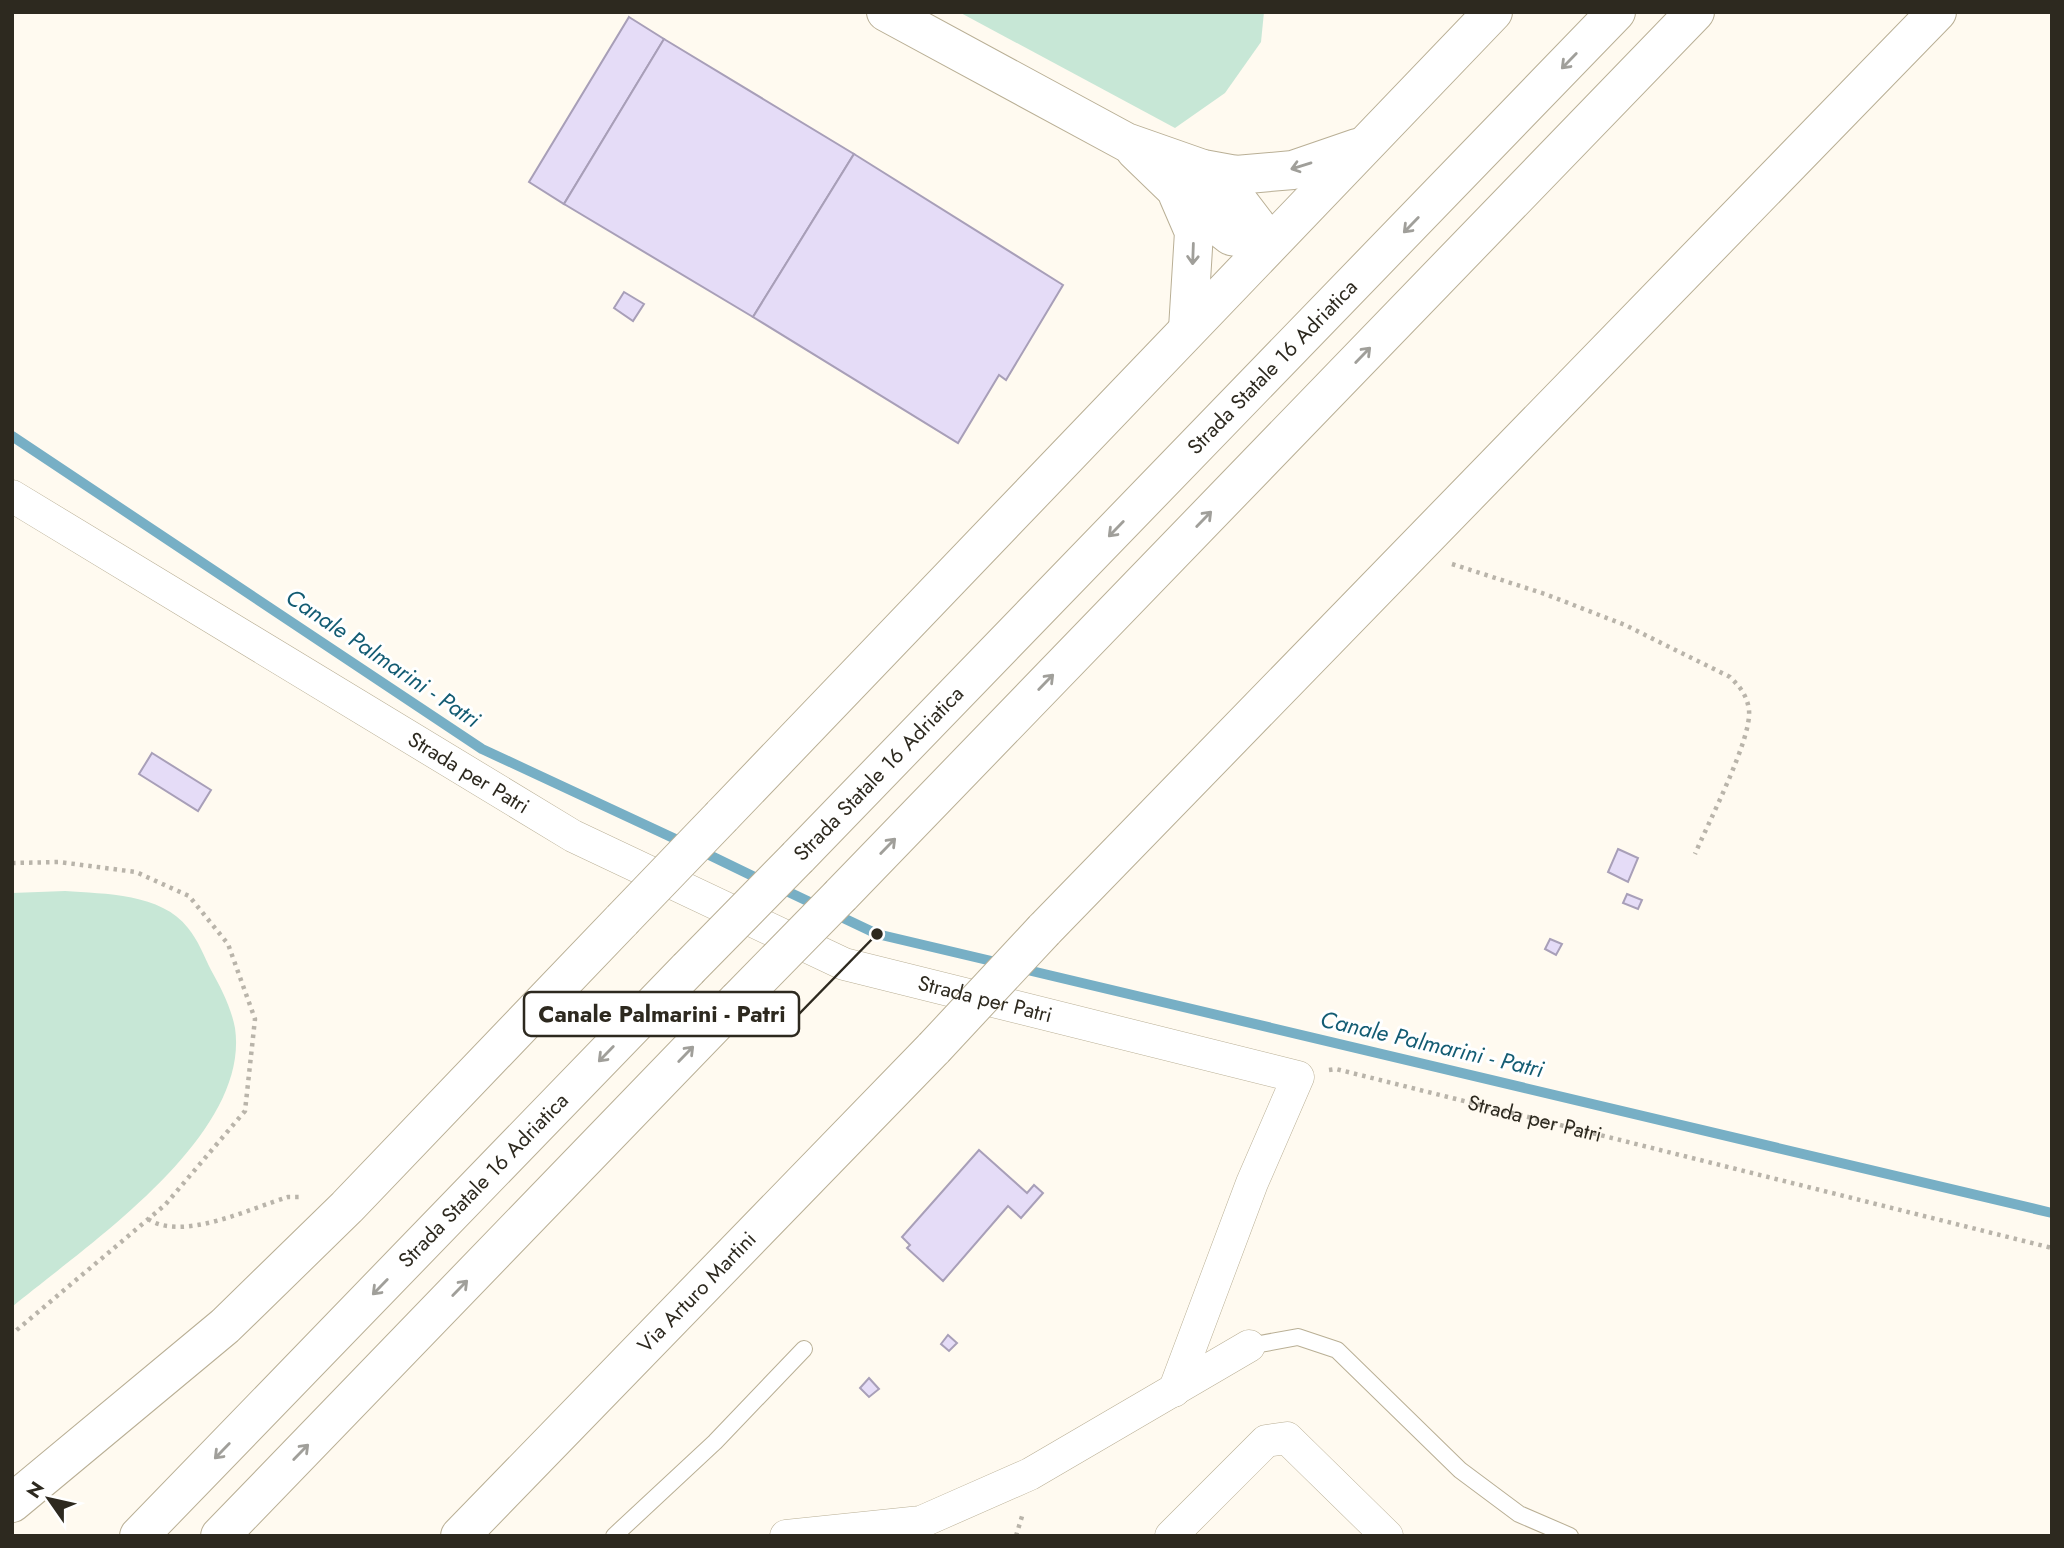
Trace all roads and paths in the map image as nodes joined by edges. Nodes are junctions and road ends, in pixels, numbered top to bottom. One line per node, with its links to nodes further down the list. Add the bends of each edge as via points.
1 (886, 12): 7 (main road)
2 (1493, 12): 6 (main road)
3 (1616, 12): 23 (main road, Strada Statale 16 Adriatica, one-way to 23, bridge)
4 (1695, 12): 24 (main road, one-way to 4, bridge)
5 (1937, 12): 11 (main road, Via Arturo Martini)
6 (1366, 145): 7 (main road, one-way to 7, via 1293,170); 8 (main road)
7 (1189, 179): 8 (main road, via 1224,184); 9 (main road, one-way to 9, via 1194,232)
8 (1270, 243): 9 (main road)
9 (1188, 329): 15 (main road, bridge)
10 (12, 496): 14 (street, Strada per Patri, via 573,836 844,964)
11 (1415, 549): 12 (path, via 1625,625 1730,677 1743,690 1749,710 1745,734); 25 (main road, Via Arturo Martini, bridge)
12 (1695, 854)
13 (12, 863): 16 (path, via 59,862 136,872 189,896 228,944 255,1019 246,1111)
14 (1298, 1077): 17 (path, Strada per Patri, via 1336,1069); 21 (street, via 1252,1183)
15 (347, 1207): 16 (path, via 326,1198 288,1197 190,1227 160,1227); 22 (main road, via 225,1326)
16 (148, 1219): 18 (path)
17 (2052, 1248)
18 (12, 1334)
19 (1249, 1346): 21 (street); 30 (lane, via 1298,1337 1337,1350 1460,1470 1519,1514)
20 (804, 1349): 26 (lane, via 715,1442)
21 (1174, 1391): 27 (street, via 1030,1474 921,1522)
22 (12, 1503)
23 (139, 1536)
24 (220, 1536)
25 (460, 1536)
26 (614, 1536)
27 (786, 1536)
28 (1171, 1536): 29 (street, via 1266,1441 1287,1438)
29 (1387, 1536)
30 (1570, 1536)

